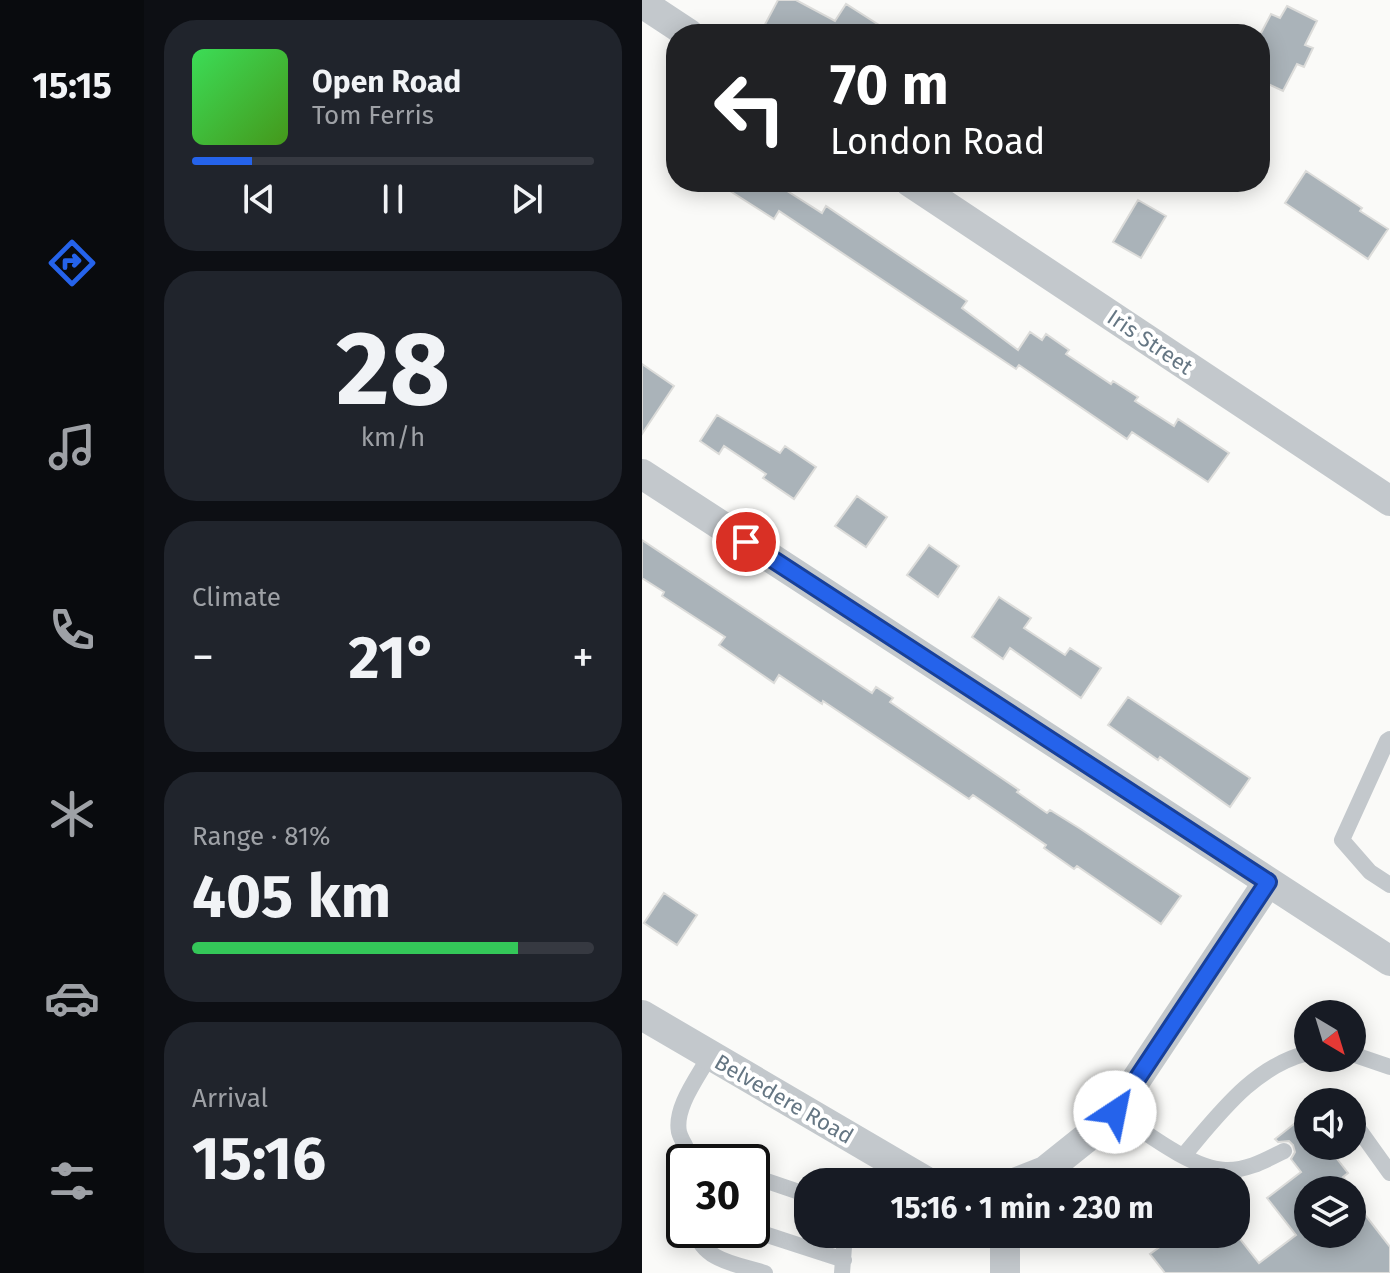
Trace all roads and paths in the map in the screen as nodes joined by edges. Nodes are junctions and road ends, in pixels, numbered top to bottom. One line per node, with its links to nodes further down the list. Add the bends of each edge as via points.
1 (642, 3): 2 (street)
2 (674, 24)
3 (925, 192): 5 (street, Iris Street)
4 (642, 474): 7 (street)
5 (1390, 501)
6 (1390, 739): 8 (lane, via 1342,840 1370,872)
7 (1268, 882): 9 (street); 15 (street)
8 (1390, 885)
9 (1390, 961)
10 (645, 1021): 11 (street, Belvedere Road)
11 (710, 1055): 17 (lane, via 680,1111); 20 (street, Belvedere Road)
12 (1294, 1057): 19 (lane, via 1258,1075)
13 (1366, 1059): 14 (lane)
14 (1390, 1067)
15 (1115, 1112): 19 (lane); 21 (street)
16 (1366, 1140): 22 (lane)
17 (684, 1144)
18 (1284, 1151): 19 (lane, via 1253,1166 1226,1170)
19 (1184, 1155)
20 (903, 1168)
21 (1049, 1168)
22 (1390, 1173)
23 (770, 1182): 24 (lane)
24 (794, 1190)
25 (770, 1237): 28 (lane)
26 (703, 1248): 29 (lane)
27 (1005, 1248): 30 (street)
28 (843, 1266)
29 (765, 1273)
30 (1005, 1273)

